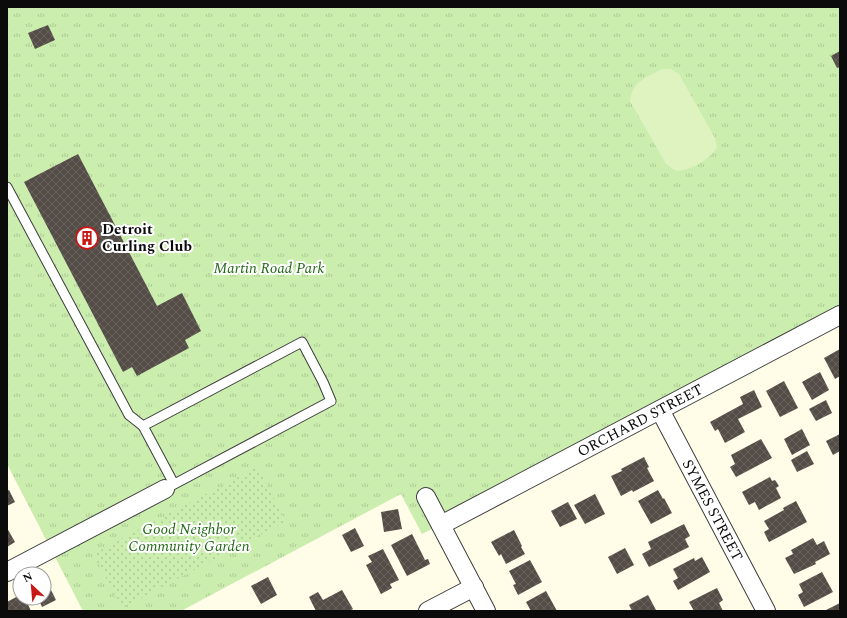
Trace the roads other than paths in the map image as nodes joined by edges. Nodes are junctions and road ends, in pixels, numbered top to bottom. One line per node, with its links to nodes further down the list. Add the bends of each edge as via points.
1 (7, 187): 4 (lane, via 129,416)
2 (840, 315): 3 (street, ORCHARD STREET)
3 (660, 410): 7 (street, ORCHARD STREET); 12 (street, SYMES STREET)
4 (143, 426): 5 (lane); 5 (lane, via 302,342 323,382 331,401)
5 (169, 486): 8 (street)
6 (426, 497): 7 (street)
7 (441, 525): 9 (street)
8 (7, 572)
9 (474, 587): 10 (street); 11 (street)
10 (428, 611)
11 (486, 611)
12 (766, 611)

